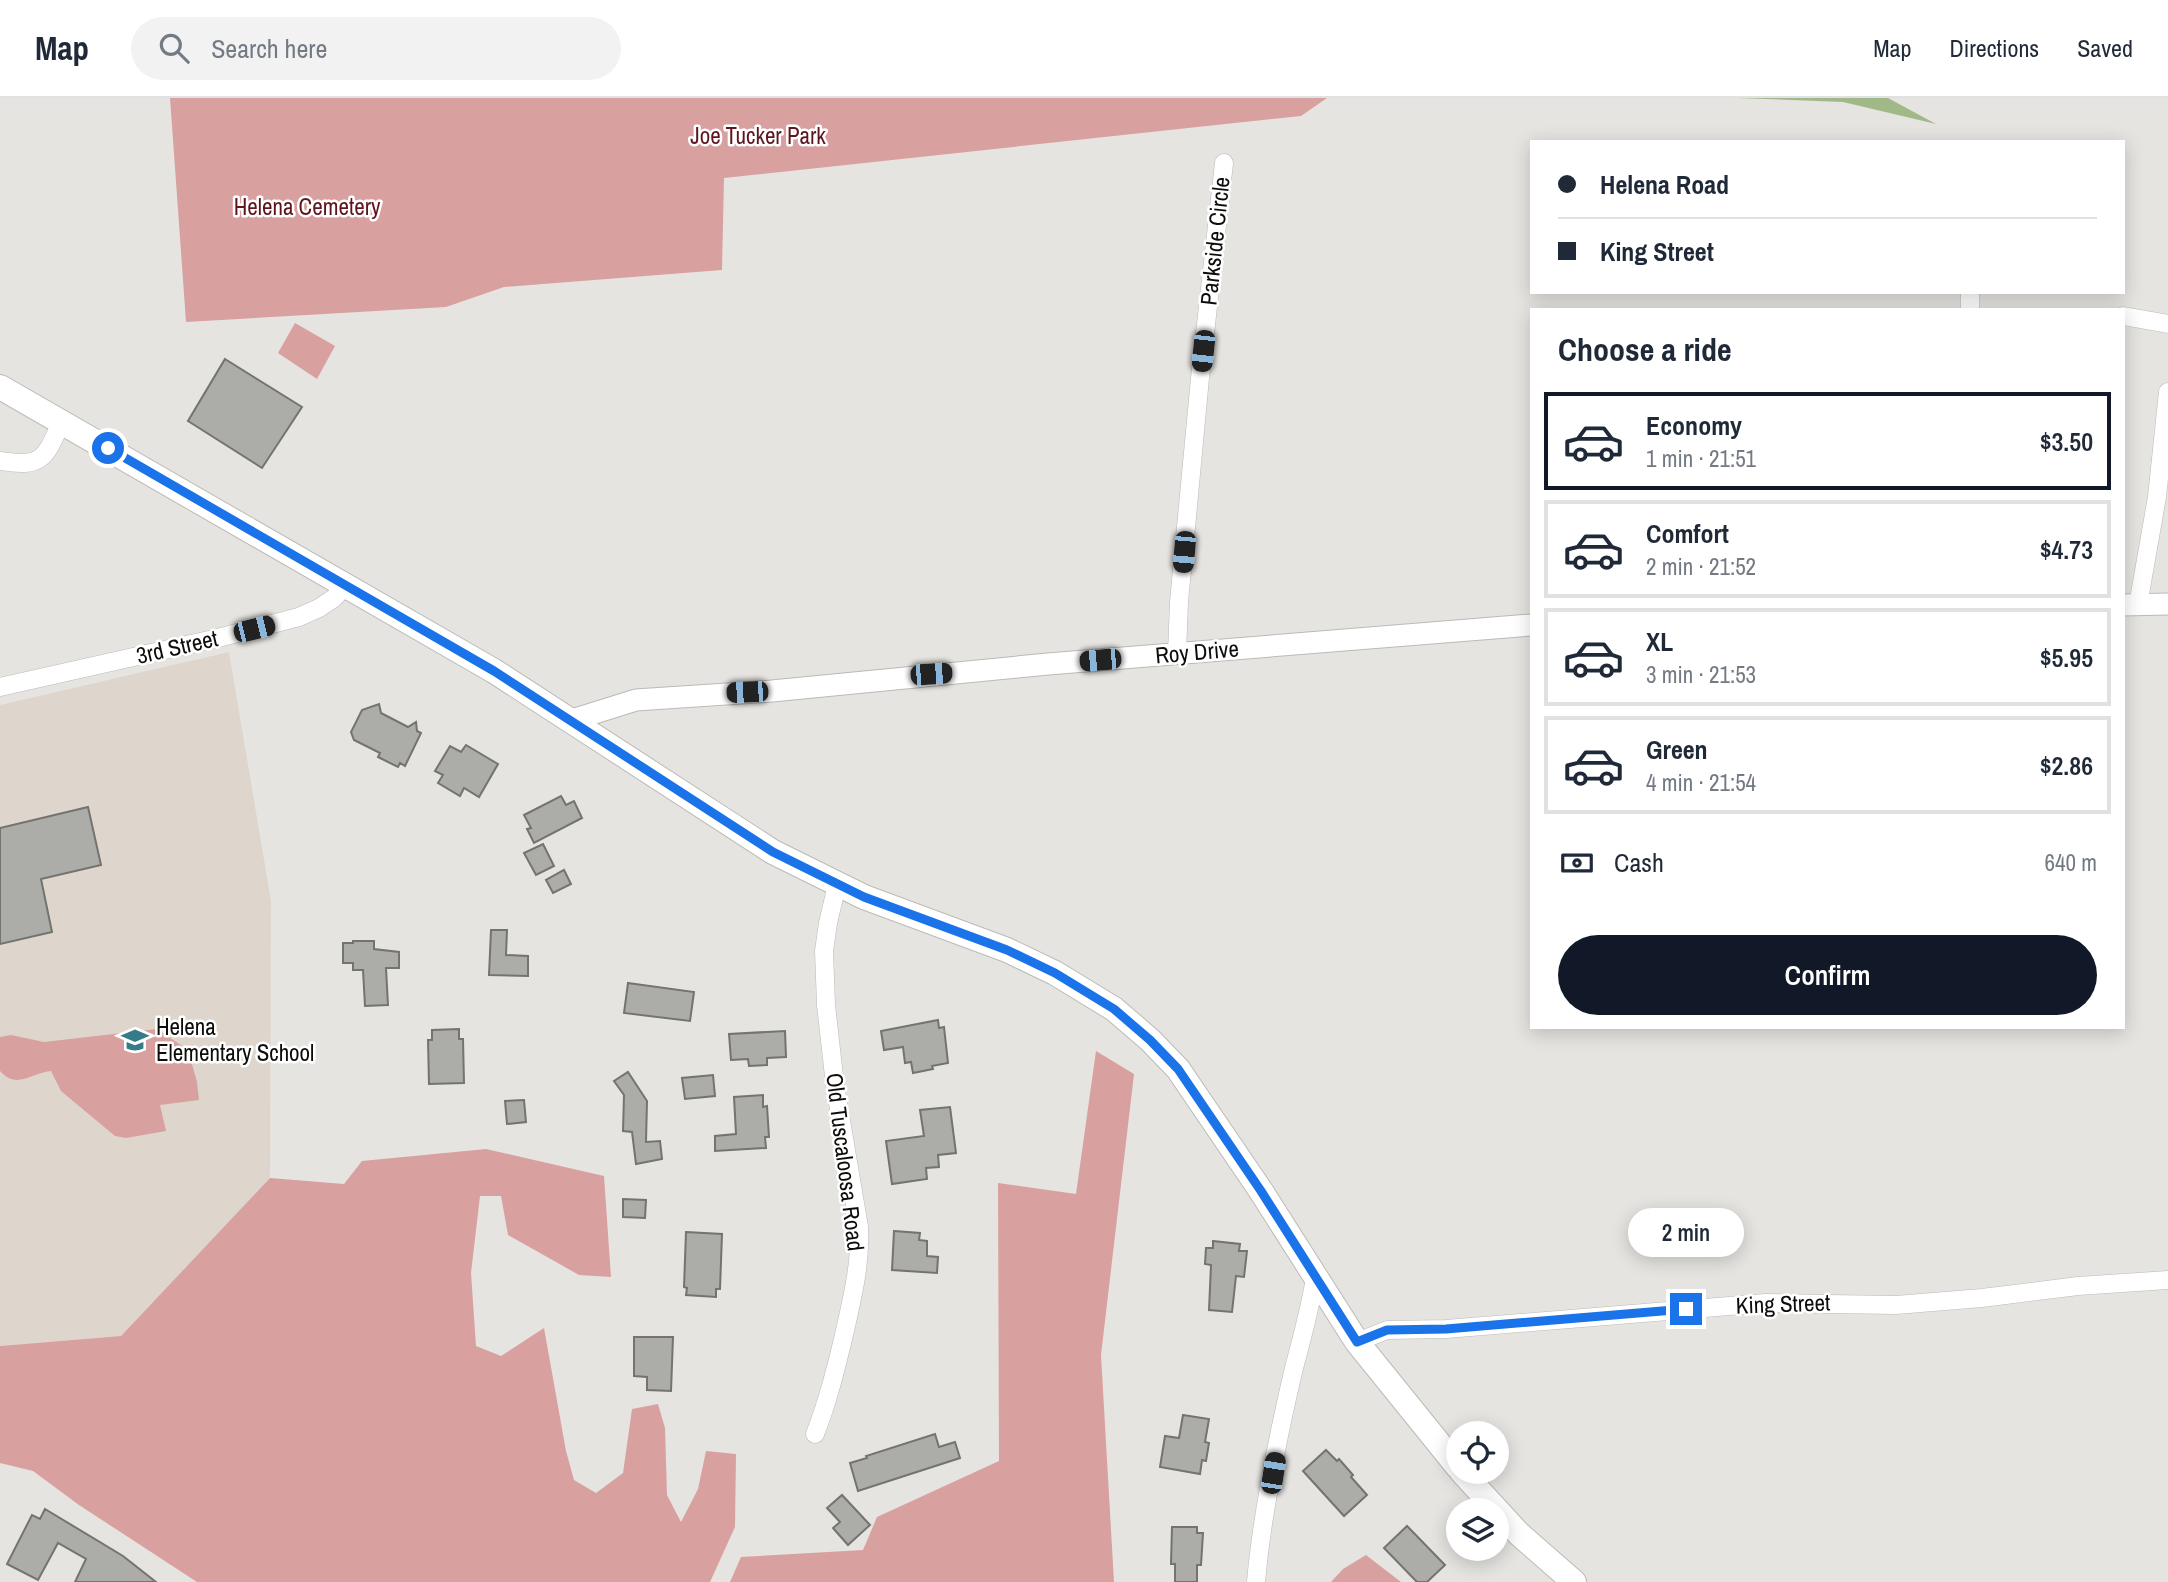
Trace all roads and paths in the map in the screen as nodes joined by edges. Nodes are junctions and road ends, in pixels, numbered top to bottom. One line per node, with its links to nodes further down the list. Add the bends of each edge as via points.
1 (1224, 163): 12 (street, Parkside Circle)
2 (2125, 316): 3 (street)
3 (2168, 324)
4 (0, 387): 6 (main road)
5 (2168, 392): 10 (street, via 2155,510)
6 (62, 421): 7 (street, via 45,454 34,463); 8 (main road)
7 (0, 461)
8 (345, 586): 13 (street, 3rd Street, via 299,617); 14 (main road)
9 (2168, 604): 10 (street)
10 (2130, 605)
11 (1530, 625): 12 (street, Roy Drive)
12 (1177, 654): 14 (street, Roy Drive, via 636,700)
13 (0, 687)
14 (572, 720): 15 (main road, via 773,852)
15 (837, 885): 16 (main road, via 1007,950 1114,1009 1178,1069); 19 (street, Old Tuscaloosa Road, via 824,951 826,1005 860,1246 855,1288)
16 (1315, 1278): 18 (main road); 22 (street, via 1277,1450)
17 (2168, 1280): 18 (street, King Street, via 1896,1305 1766,1303 1387,1330)
18 (1357, 1342): 20 (main road)
19 (815, 1434)
20 (1446, 1452)
21 (1473, 1484): 23 (main road, via 1519,1534)
22 (1256, 1582)
23 (1574, 1582)

